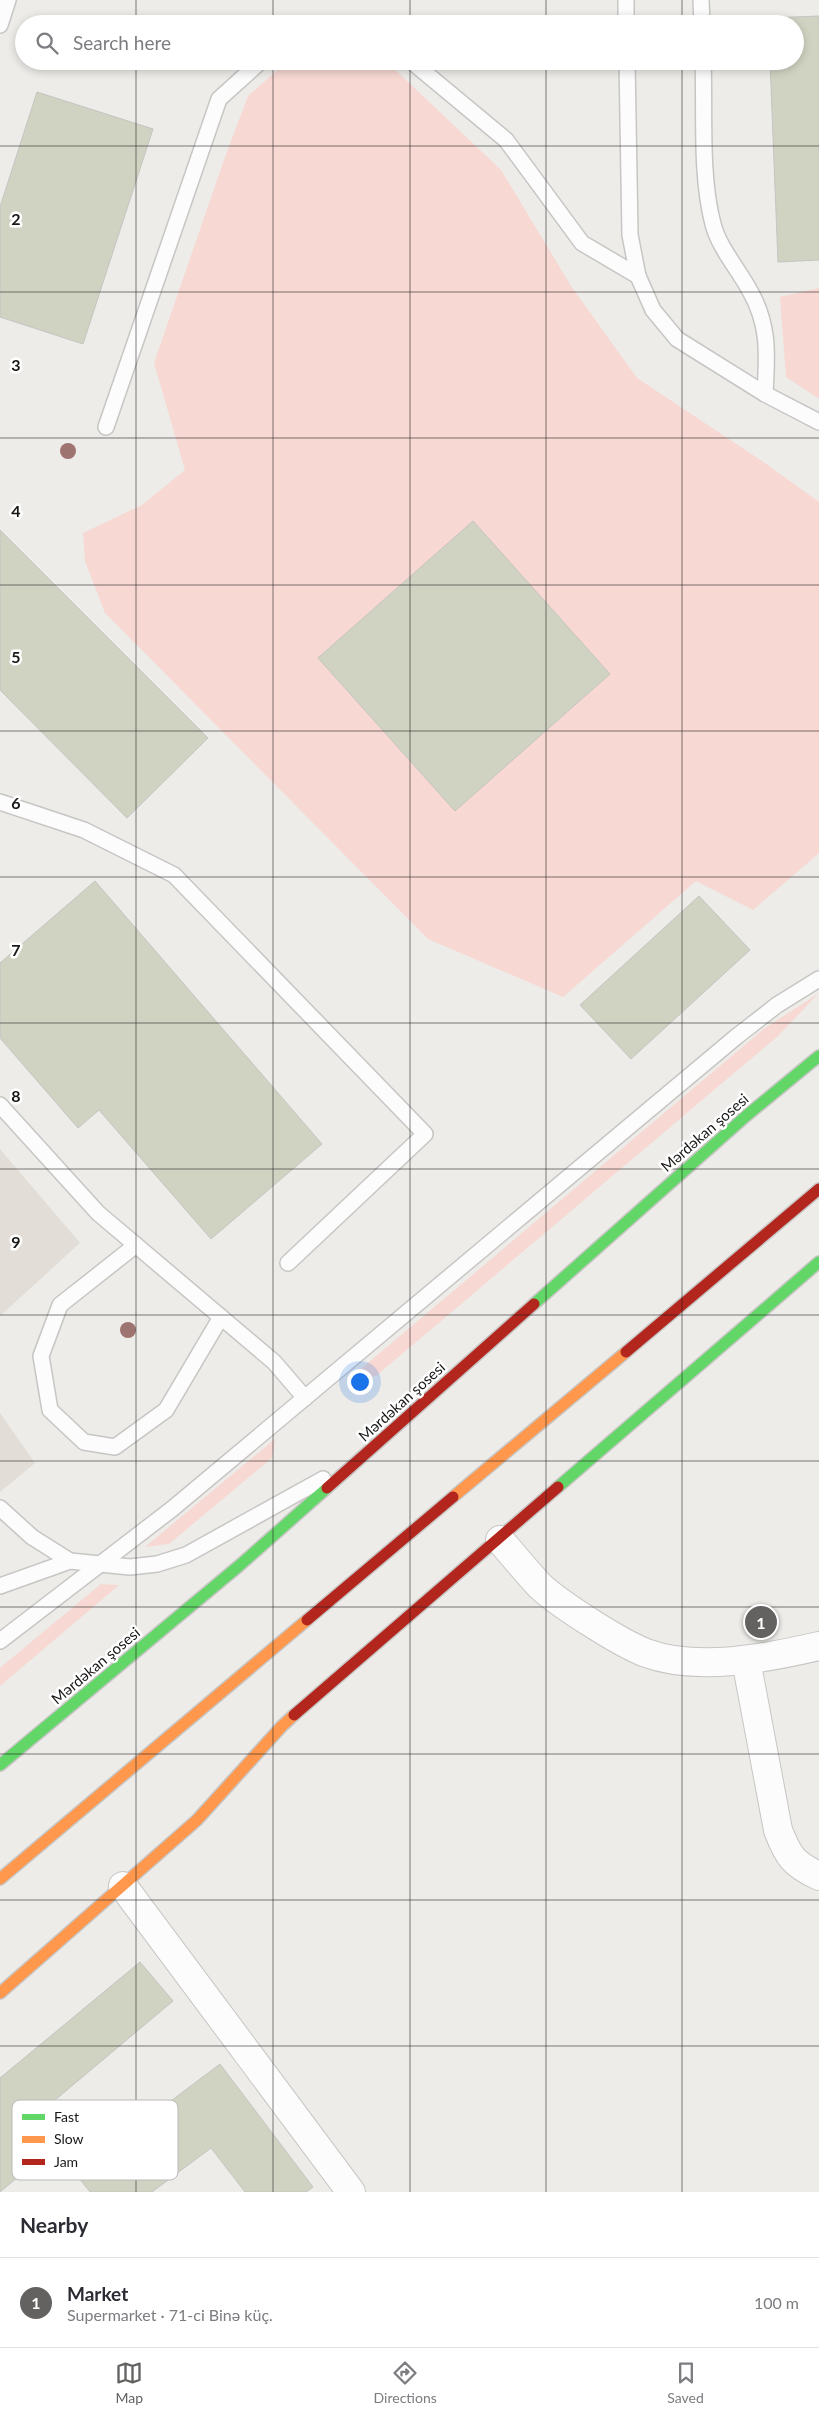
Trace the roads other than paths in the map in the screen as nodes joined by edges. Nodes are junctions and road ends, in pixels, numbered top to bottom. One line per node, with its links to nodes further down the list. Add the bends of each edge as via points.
1 (8, 0): 6 (lane)
2 (626, 0): 4 (lane)
3 (701, 0): 5 (lane)
4 (626, 15)
5 (702, 15)
6 (0, 25)
7 (251, 70): 14 (lane, via 219,98)
8 (422, 70): 11 (lane, via 506,140 582,243)
9 (627, 70): 11 (lane, via 630,235)
10 (703, 70): 12 (lane, via 707,199 713,227 751,292 759,313 768,346)
11 (638, 276): 12 (lane, via 653,310 677,339)
12 (765, 394): 13 (lane)
13 (819, 422)
14 (106, 427)
15 (0, 802): 23 (lane, via 84,830 174,875 425,1134)
16 (819, 979): 26 (lane, via 777,1005 736,1037)
17 (819, 1042): 20 (main road)
18 (819, 1056): 20 (main road, Mərdəkan şosesi)
19 (0, 1105): 22 (lane, via 98,1213)
20 (746, 1116): 27 (main road, Mərdəkan şosesi)
21 (819, 1189): 38 (main road)
22 (136, 1245): 25 (lane); 25 (lane, via 60,1305 41,1356 50,1410 84,1442 115,1447 166,1410)
23 (288, 1262)
24 (819, 1262): 29 (main road)
25 (221, 1317): 26 (lane, via 274,1362)
26 (305, 1398): 31 (lane, via 172,1509)
27 (368, 1453): 31 (lane, via 186,1556 130,1567); 36 (main road, Mərdəkan şosesi, via 240,1565)
28 (0, 1508): 30 (lane, via 32,1537)
29 (500, 1540): 35 (street, via 541,1586 617,1639 647,1653 675,1660); 39 (main road, via 282,1726 197,1820)
30 (70, 1561): 31 (lane); 32 (lane)
31 (97, 1565): 33 (lane)
32 (0, 1586)
33 (0, 1641)
34 (819, 1646): 35 (street)
35 (746, 1660): 37 (street, via 778,1830 788,1854 801,1868)
36 (0, 1764)
37 (819, 1876)
38 (0, 1879)
39 (123, 1886): 40 (main road); 41 (street)
40 (0, 1993)
41 (351, 2192)

